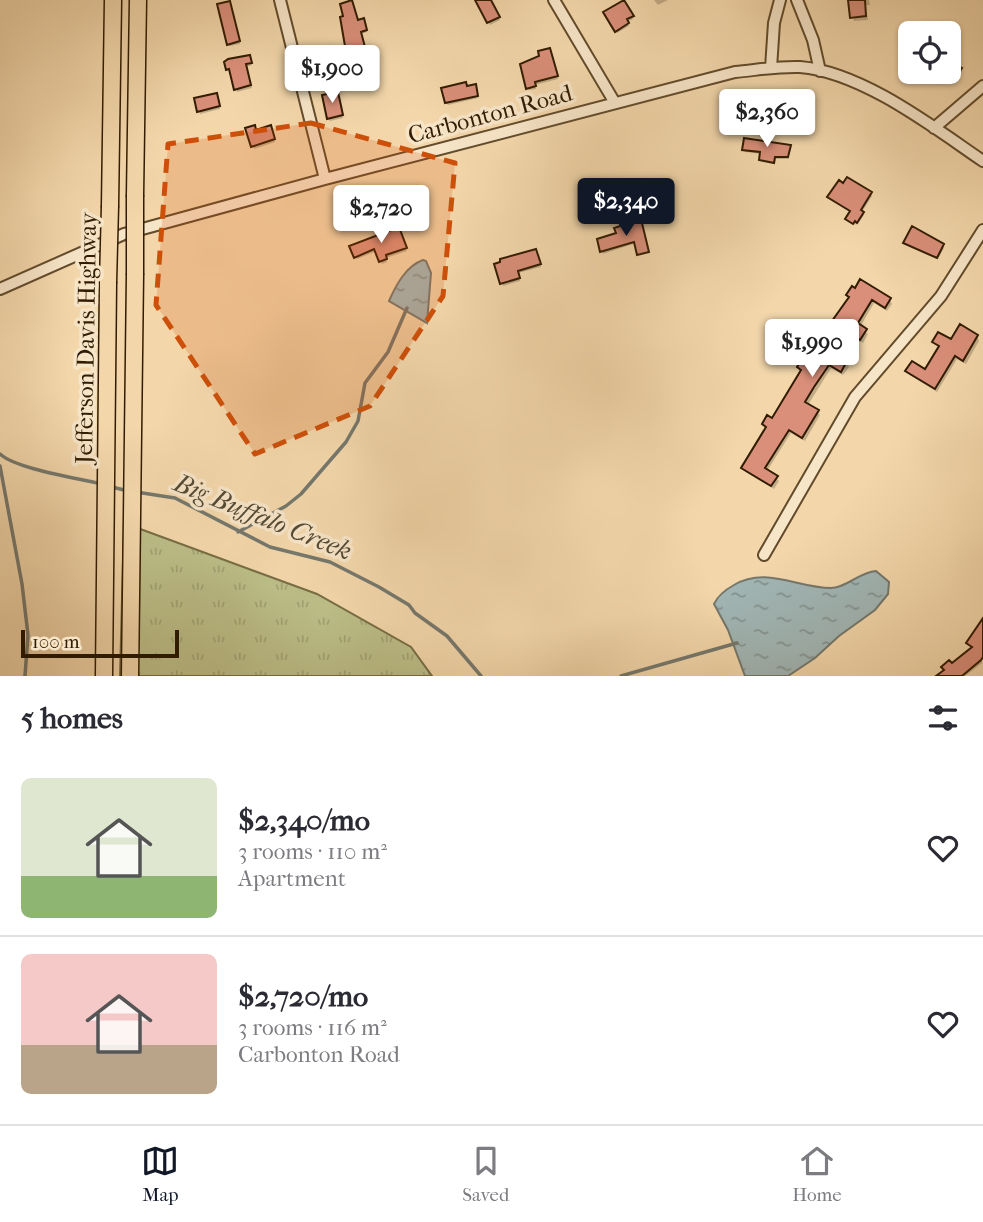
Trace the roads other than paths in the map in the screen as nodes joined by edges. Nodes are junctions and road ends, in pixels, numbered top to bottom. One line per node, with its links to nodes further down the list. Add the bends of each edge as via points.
1 (113, 0): 17 (highway, Jefferson Davis Highway, bridge)
2 (138, 0): 18 (highway, Jefferson Davis Highway, bridge)
3 (280, 0): 13 (street)
4 (554, 0): 10 (street)
5 (780, 0): 7 (street)
6 (797, 0): 8 (street)
7 (771, 68): 8 (street, Carbonton Road); 10 (street, Carbonton Road, via 735,72)
8 (820, 71): 11 (street, Carbonton Road, via 885,98)
9 (983, 86): 11 (street)
10 (615, 103): 13 (street, Carbonton Road)
11 (934, 128): 12 (street, Carbonton Road)
12 (983, 162)
13 (325, 179): 15 (street, Carbonton Road, via 124,234)
14 (983, 230): 16 (street, via 941,296 855,397)
15 (0, 289)
16 (764, 555)
17 (104, 676)
18 (130, 676)

